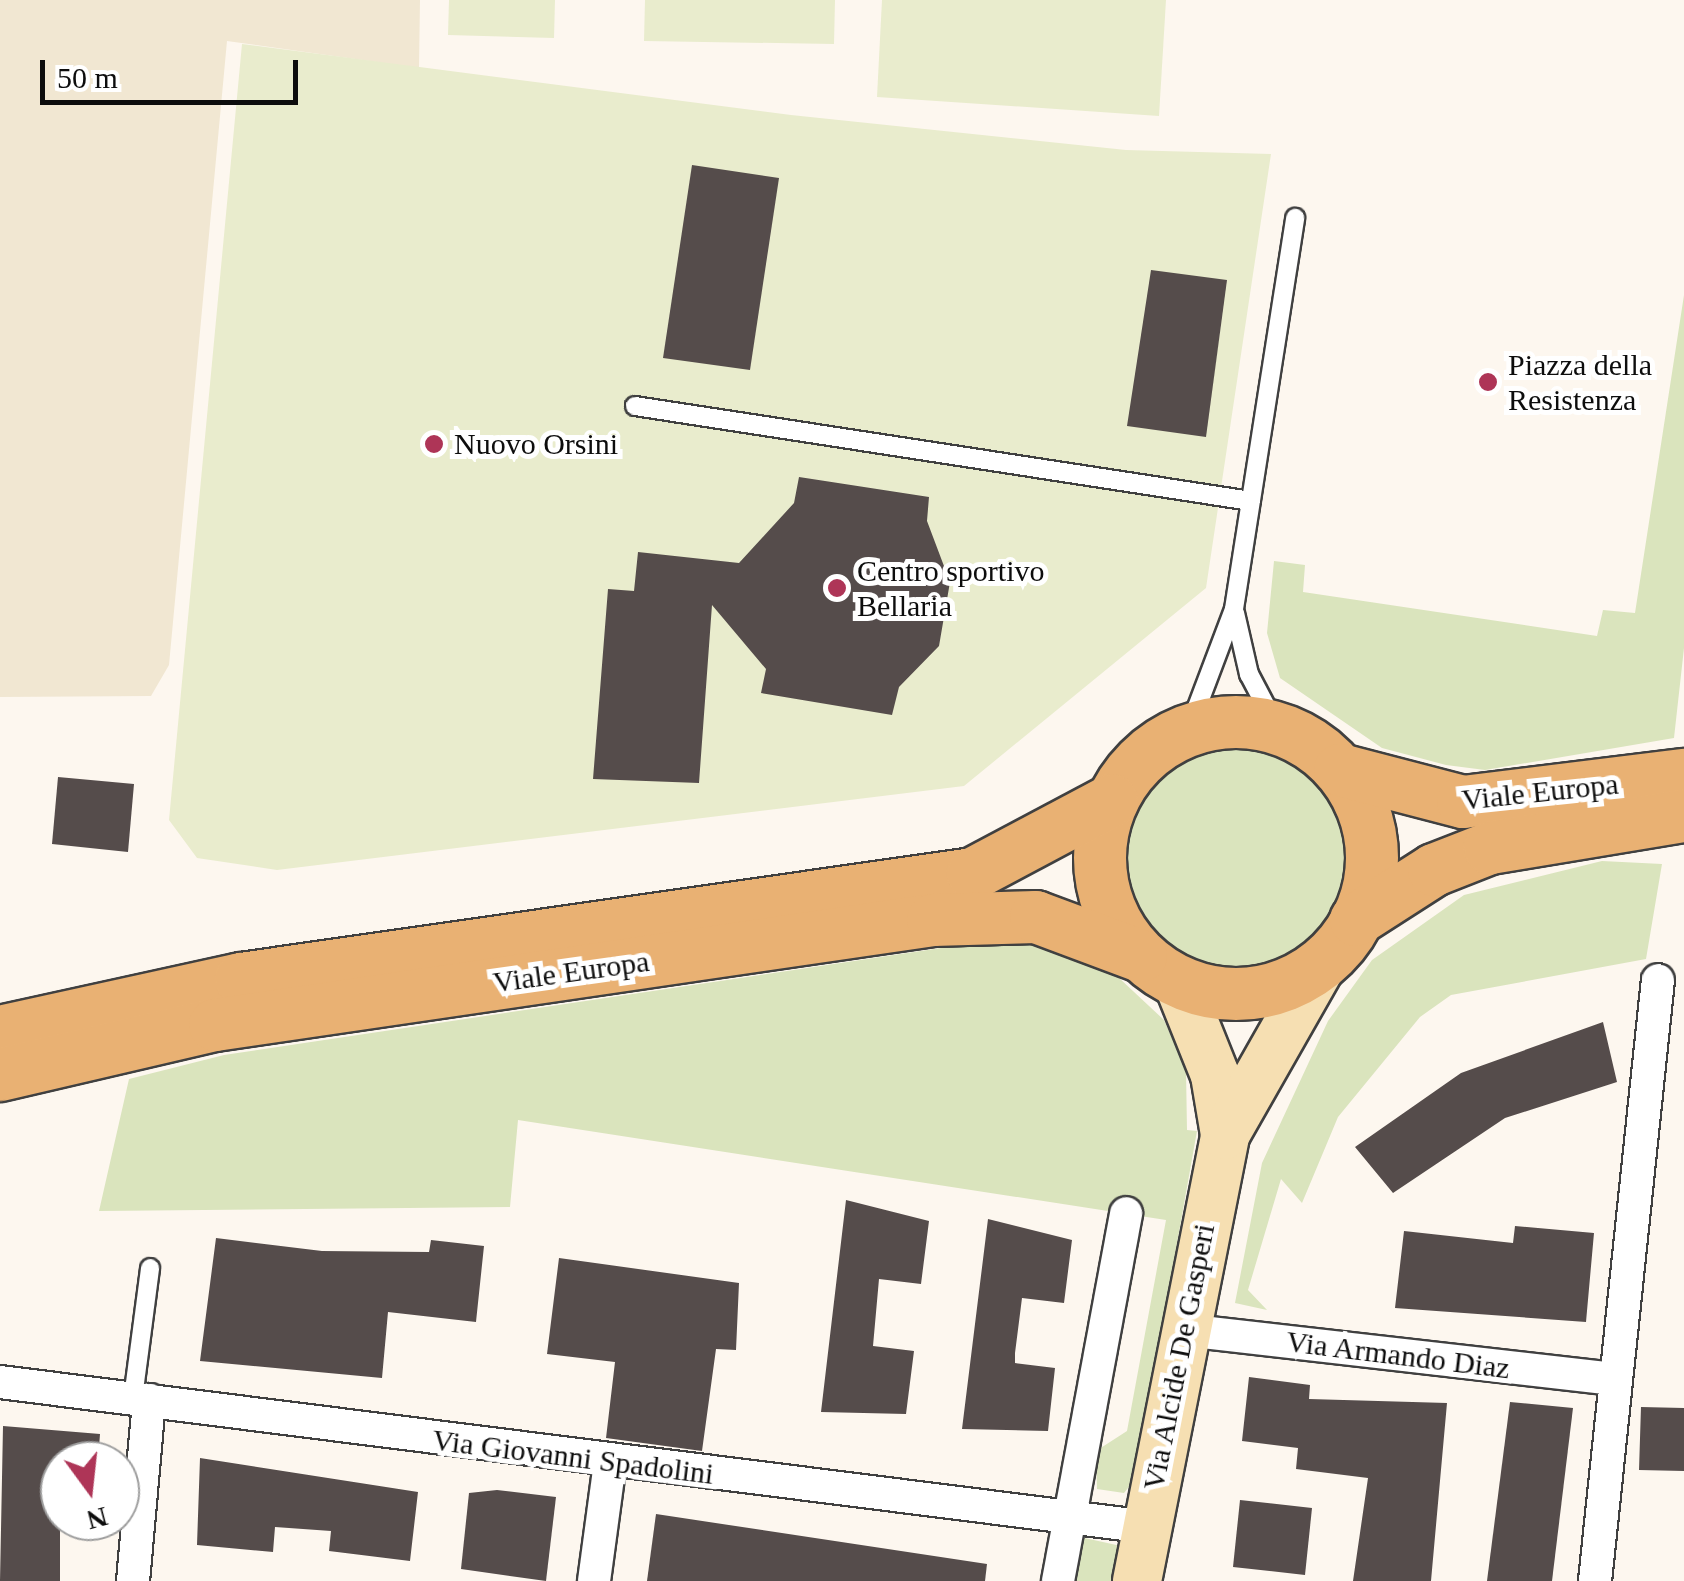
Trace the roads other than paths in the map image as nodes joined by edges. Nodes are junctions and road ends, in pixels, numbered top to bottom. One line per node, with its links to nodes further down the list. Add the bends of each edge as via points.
1 (1295, 218): 3 (lane)
2 (635, 406): 3 (lane)
3 (1252, 501): 4 (lane)
4 (1234, 609): 5 (lane, via 1250,674); 6 (lane)
5 (1278, 729): 6 (main road, Viale Europa, via 1232,722); 7 (main road, Viale Europa)
6 (1188, 731): 9 (main road, Viale Europa, via 1150,752)
7 (1340, 770): 8 (main road, Viale Europa, via 1463,802); 11 (main road, Viale Europa, via 1371,843)
8 (1684, 775)
9 (1112, 800): 13 (main road, via 1102,884); 15 (main road, Viale Europa, via 972,874 241,979)
10 (1684, 816): 11 (main road, Viale Europa, via 1490,848 1434,870)
11 (1356, 920): 12 (main road, Viale Europa)
12 (1324, 961): 13 (main road, Viale Europa, via 1253,992); 17 (street, Via Alcide De Gasperi)
13 (1159, 968): 16 (main road, Viale Europa, via 1036,918 933,920 215,1025); 17 (street, Via Alcide De Gasperi, via 1215,1075)
14 (1658, 980): 21 (street)
15 (0, 1032)
16 (0, 1075)
17 (1225, 1134): 20 (street, Via Alcide De Gasperi)
18 (1126, 1214): 25 (street)
19 (150, 1268): 23 (lane)
20 (1184, 1330): 21 (street, Via Armando Diaz); 26 (street, Via Alcide De Gasperi)
21 (1611, 1379): 31 (street)
22 (0, 1382): 23 (street, Via Giovanni Spadolini)
23 (141, 1399): 24 (street, Via Giovanni Spadolini); 27 (street)
24 (610, 1463): 25 (street, Via Giovanni Spadolini); 28 (street)
25 (1070, 1518): 26 (street, Via Giovanni Spadolini); 29 (street)
26 (1147, 1526): 30 (street, Via Alcide De Gasperi)
27 (133, 1581)
28 (594, 1581)
29 (1058, 1581)
30 (1137, 1581)
31 (1595, 1581)

